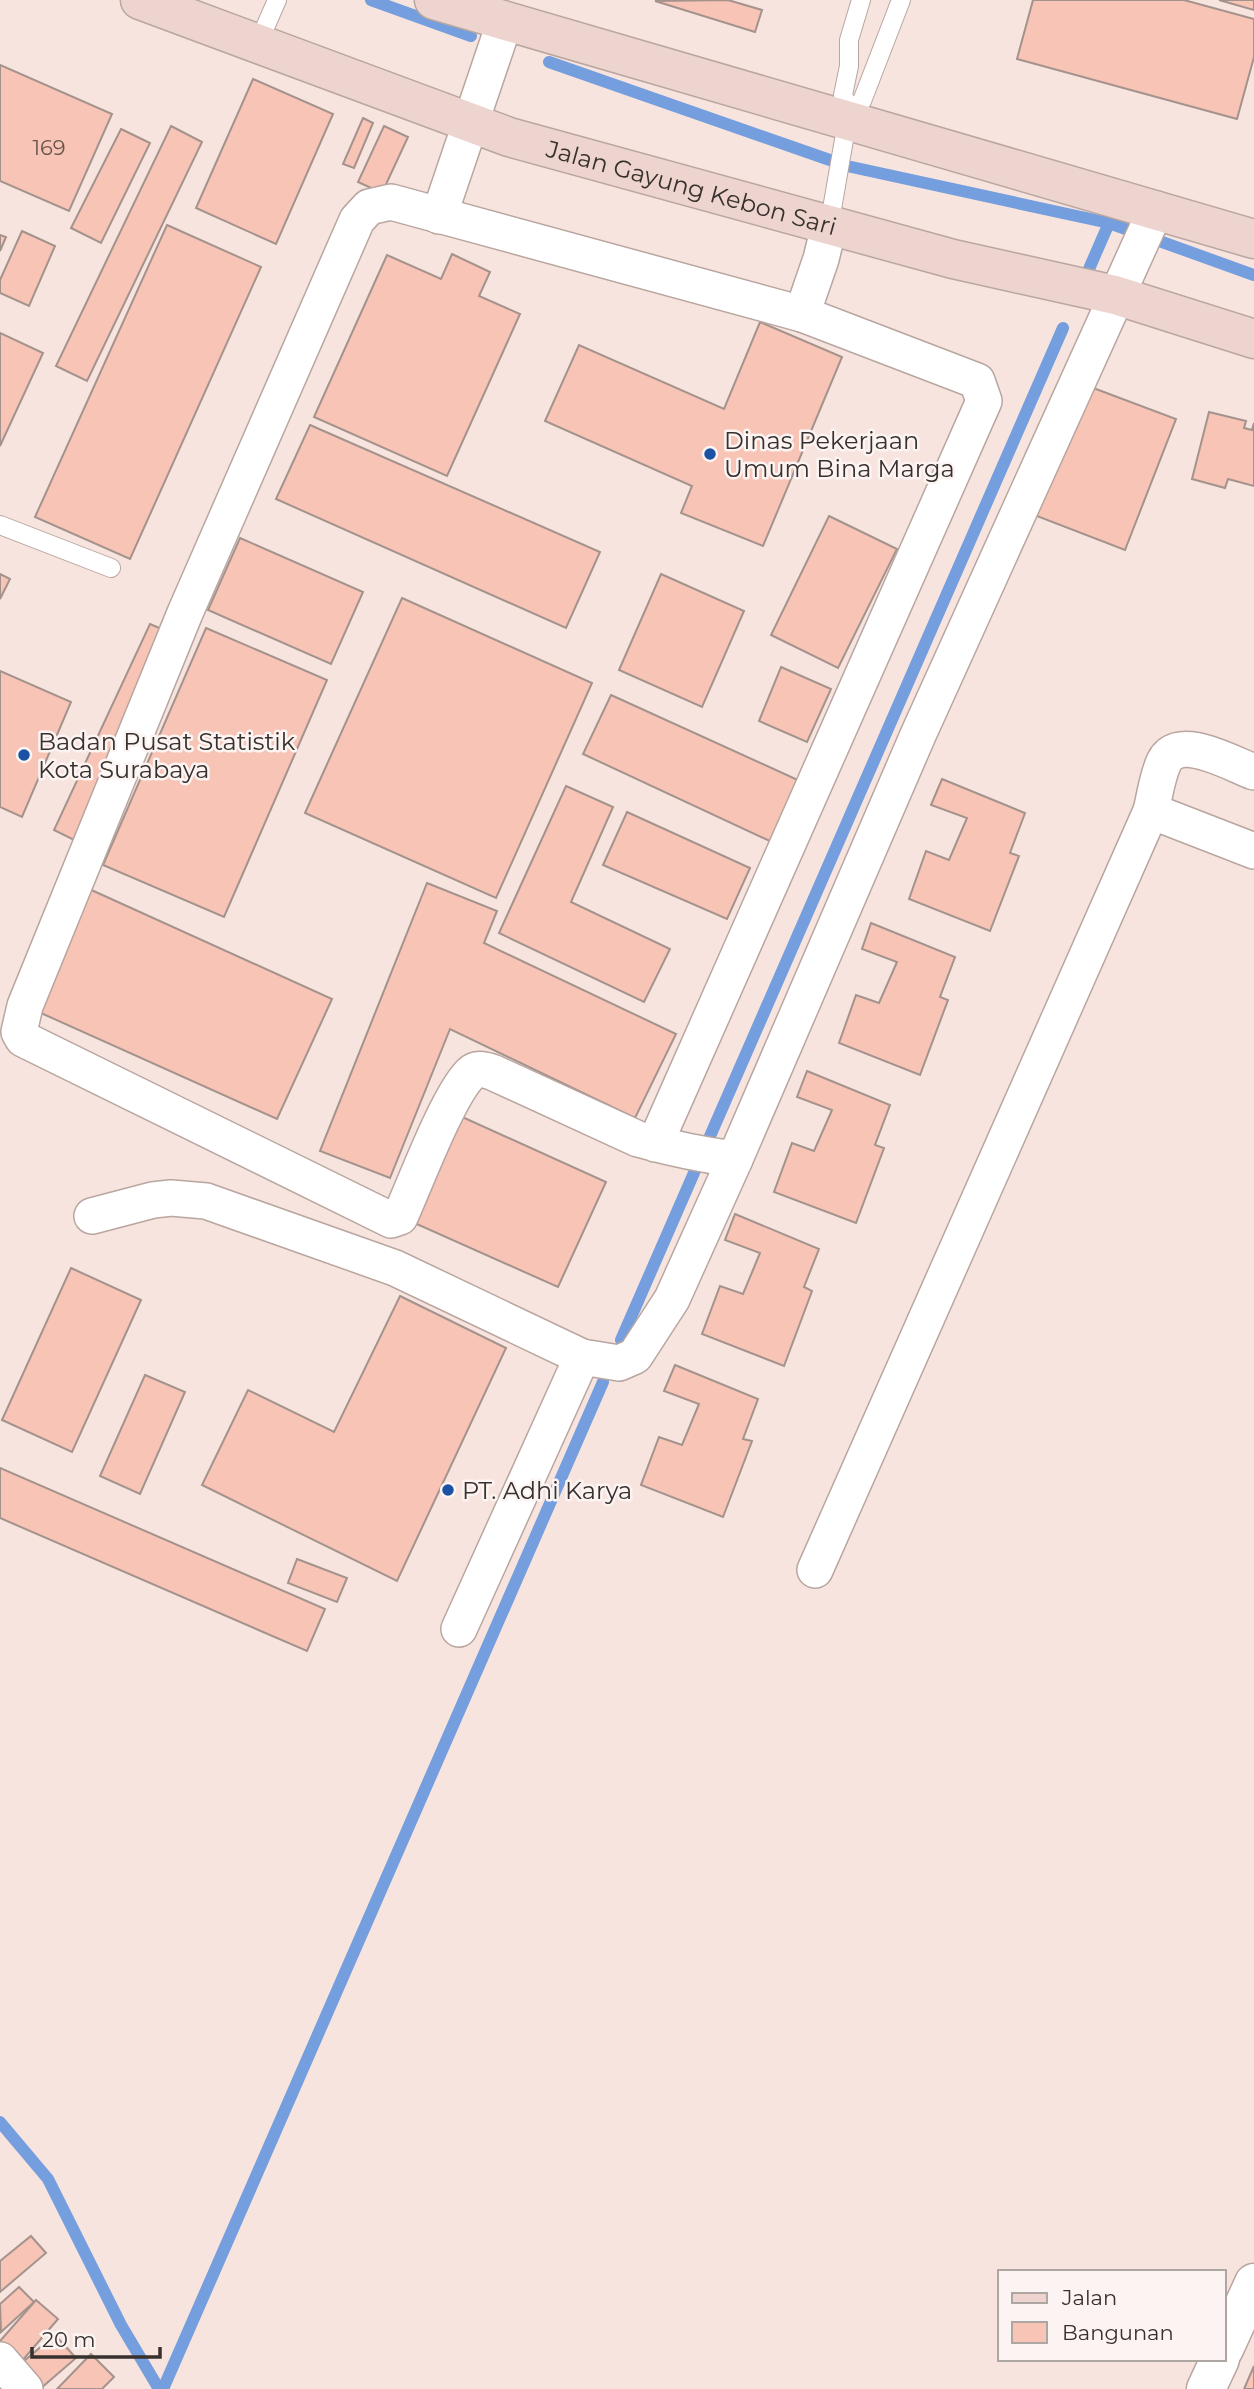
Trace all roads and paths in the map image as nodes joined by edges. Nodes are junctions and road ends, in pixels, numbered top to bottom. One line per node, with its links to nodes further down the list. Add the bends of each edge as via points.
1 (140, 0): 7 (main road, Jalan Gayung Kebon Sari)
2 (277, 0): 7 (lane)
3 (435, 0): 6 (main road)
4 (861, 0): 9 (lane, via 849,40)
5 (901, 0): 9 (lane, via 872,72)
6 (501, 31): 8 (street); 9 (main road)
7 (262, 35): 8 (main road, Jalan Gayung Kebon Sari)
8 (474, 110): 10 (main road, Jalan Gayung Kebon Sari, via 509,137); 11 (street)
9 (849, 112): 10 (lane); 12 (main road)
10 (831, 212): 14 (main road, Jalan Gayung Kebon Sari, via 953,259); 15 (street)
11 (439, 216): 15 (street); 22 (street, via 391,202 369,207 358,220 185,613 25,1006 20,1035 391,1220 400,1217 448,1110 476,1070 492,1072)
12 (1150, 221): 13 (main road); 14 (street)
13 (1254, 239)
14 (1118, 287): 16 (main road, Jalan Gayung Kebon Sari); 23 (street)
15 (802, 314): 22 (street, via 977,382 984,401)
16 (1254, 339)
17 (0, 526): 18 (lane)
18 (111, 568)
19 (1254, 772): 20 (street, via 1190,748 1176,751 1165,760)
20 (1151, 811): 21 (street); 26 (street)
21 (1254, 851)
22 (670, 1147): 23 (street)
23 (728, 1158): 25 (street, via 672,1299 635,1356 619,1363)
24 (92, 1216): 25 (street, via 153,1200 206,1201 395,1268)
25 (582, 1357): 27 (street)
26 (815, 1570)
27 (459, 1629)
28 (1254, 2283): 29 (street)
29 (1226, 2345)
30 (0, 2360): 32 (street)
31 (1219, 2361): 33 (street)
32 (25, 2389)
33 (1206, 2389)

